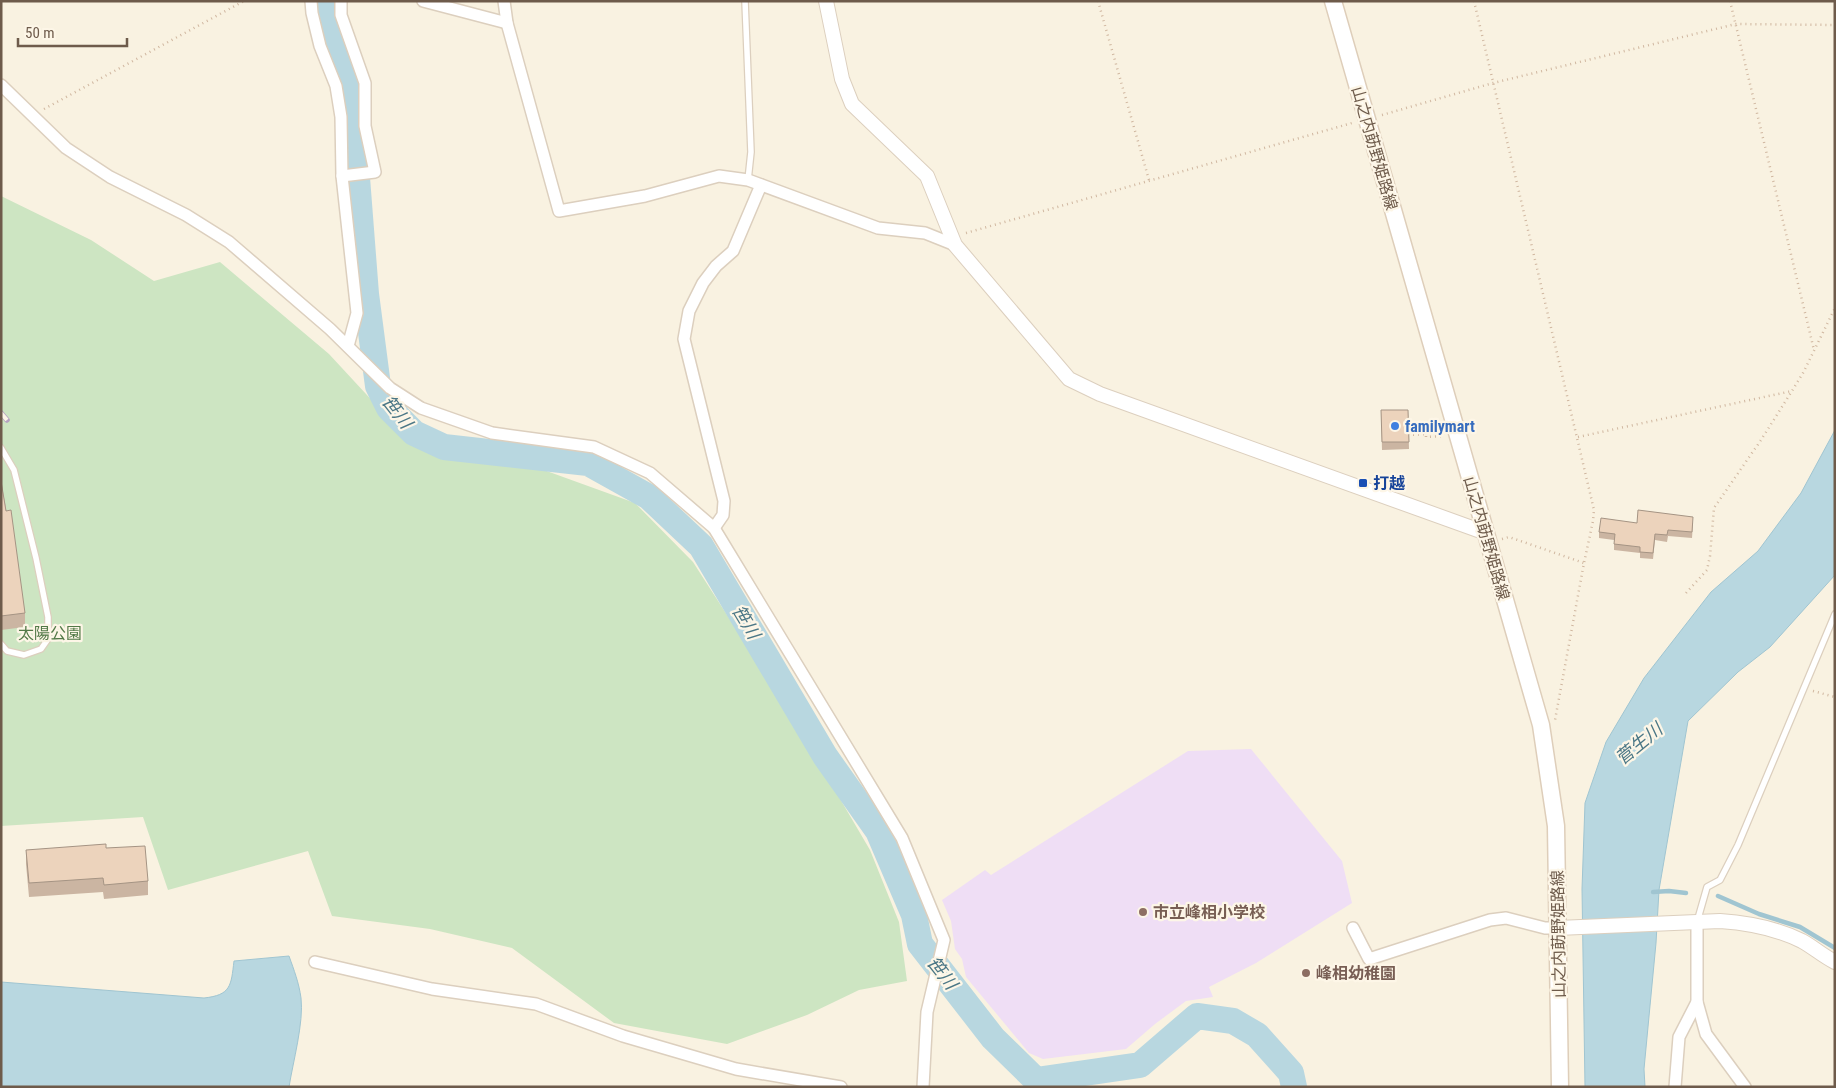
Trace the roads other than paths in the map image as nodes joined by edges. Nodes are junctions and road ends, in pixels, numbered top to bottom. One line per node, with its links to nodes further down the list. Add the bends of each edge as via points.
1 (311, 1): 10 (street, via 320,46 336,86)
2 (341, 1): 10 (street, via 341,15 365,83 365,126 375,172)
3 (424, 1): 8 (street)
4 (504, 1): 8 (street)
5 (745, 1): 11 (lane, via 751,152)
6 (826, 1): 13 (street, via 842,80 852,104 927,176)
7 (1333, 1): 17 (main road, 山之内莇野姫路線)
8 (508, 23): 11 (street, via 559,210 645,196 719,176)
9 (1, 85): 14 (street, via 66,148 110,178 186,215 229,242)
10 (342, 176): 14 (street, via 357,313)
11 (748, 180): 12 (street)
12 (761, 185): 13 (street, via 878,228 925,233); 16 (street, via 733,251 703,283 689,312 684,339 724,501 723,515)
13 (954, 241): 17 (street, via 1069,379 1100,394)
14 (348, 346): 16 (street, via 390,388 421,408 492,433 594,447 650,473)
15 (1, 448): 19 (lane, via 14,470 36,558 48,624 48,639 41,649 24,655 7,651)
16 (714, 528): 26 (street, via 902,838 944,940 927,1012)
17 (1487, 538): 22 (main road, 山之内莇野姫路線, via 1542,725 1556,826)
18 (1835, 614): 20 (lane, via 1738,845 1720,880 1707,887)
19 (1, 644)
20 (1692, 922): 22 (street); 24 (street, via 1740,922 1778,930); 25 (street)
21 (1353, 928): 22 (street, via 1368,959 1490,920 1506,918)
22 (1558, 928): 28 (main road, 山之内莇野姫路線)
23 (315, 962): 27 (street, via 432,989 536,1004 623,1036 736,1068)
24 (1835, 962)
25 (1697, 1002): 29 (street, via 1679,1037); 30 (street, via 1706,1034)
26 (924, 1086)
27 (841, 1087)
28 (1560, 1087)
29 (1675, 1087)
30 (1744, 1087)

